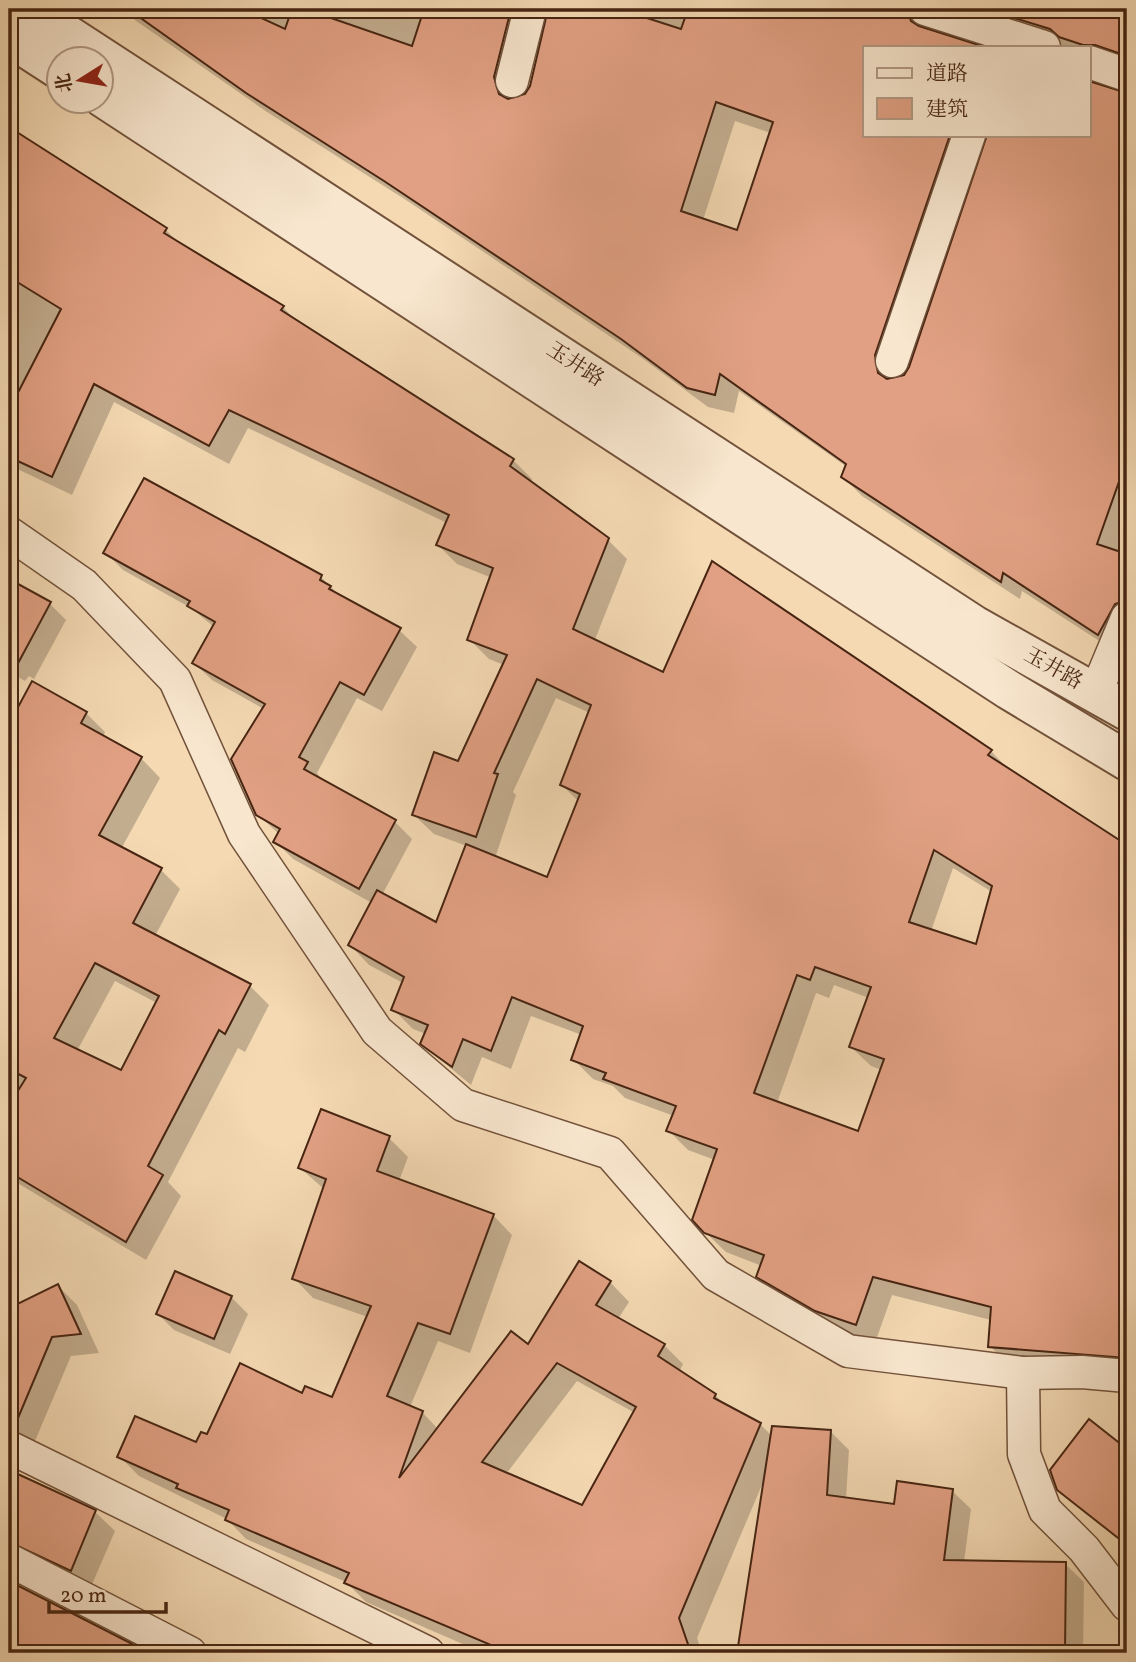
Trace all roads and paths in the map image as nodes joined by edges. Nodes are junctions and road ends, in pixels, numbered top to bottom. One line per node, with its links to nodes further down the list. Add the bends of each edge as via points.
1 (28, 9): 16 (street, 玉井路, via 974,625)
2 (530, 9): 10 (street)
3 (925, 9): 4 (street)
4 (1004, 30): 6 (street)
5 (9, 37): 7 (street)
6 (1042, 46)
7 (46, 61)
8 (1090, 62): 9 (street)
9 (1127, 75)
10 (512, 81)
11 (116, 106): 17 (street, 玉井路, via 1009,690)
12 (969, 136): 13 (street)
13 (892, 361)
14 (9, 533): 18 (street, via 84,585 175,680 244,834 377,1031 463,1105 610,1153 716,1275 848,1351)
15 (1127, 618): 16 (street)
16 (1111, 701)
17 (1127, 761)
18 (1023, 1373): 19 (street); 22 (street, via 1024,1454 1045,1510 1084,1549)
19 (1127, 1376)
20 (9, 1447): 24 (street)
21 (9, 1560): 23 (street)
22 (1127, 1605)
23 (190, 1653)
24 (428, 1653)

